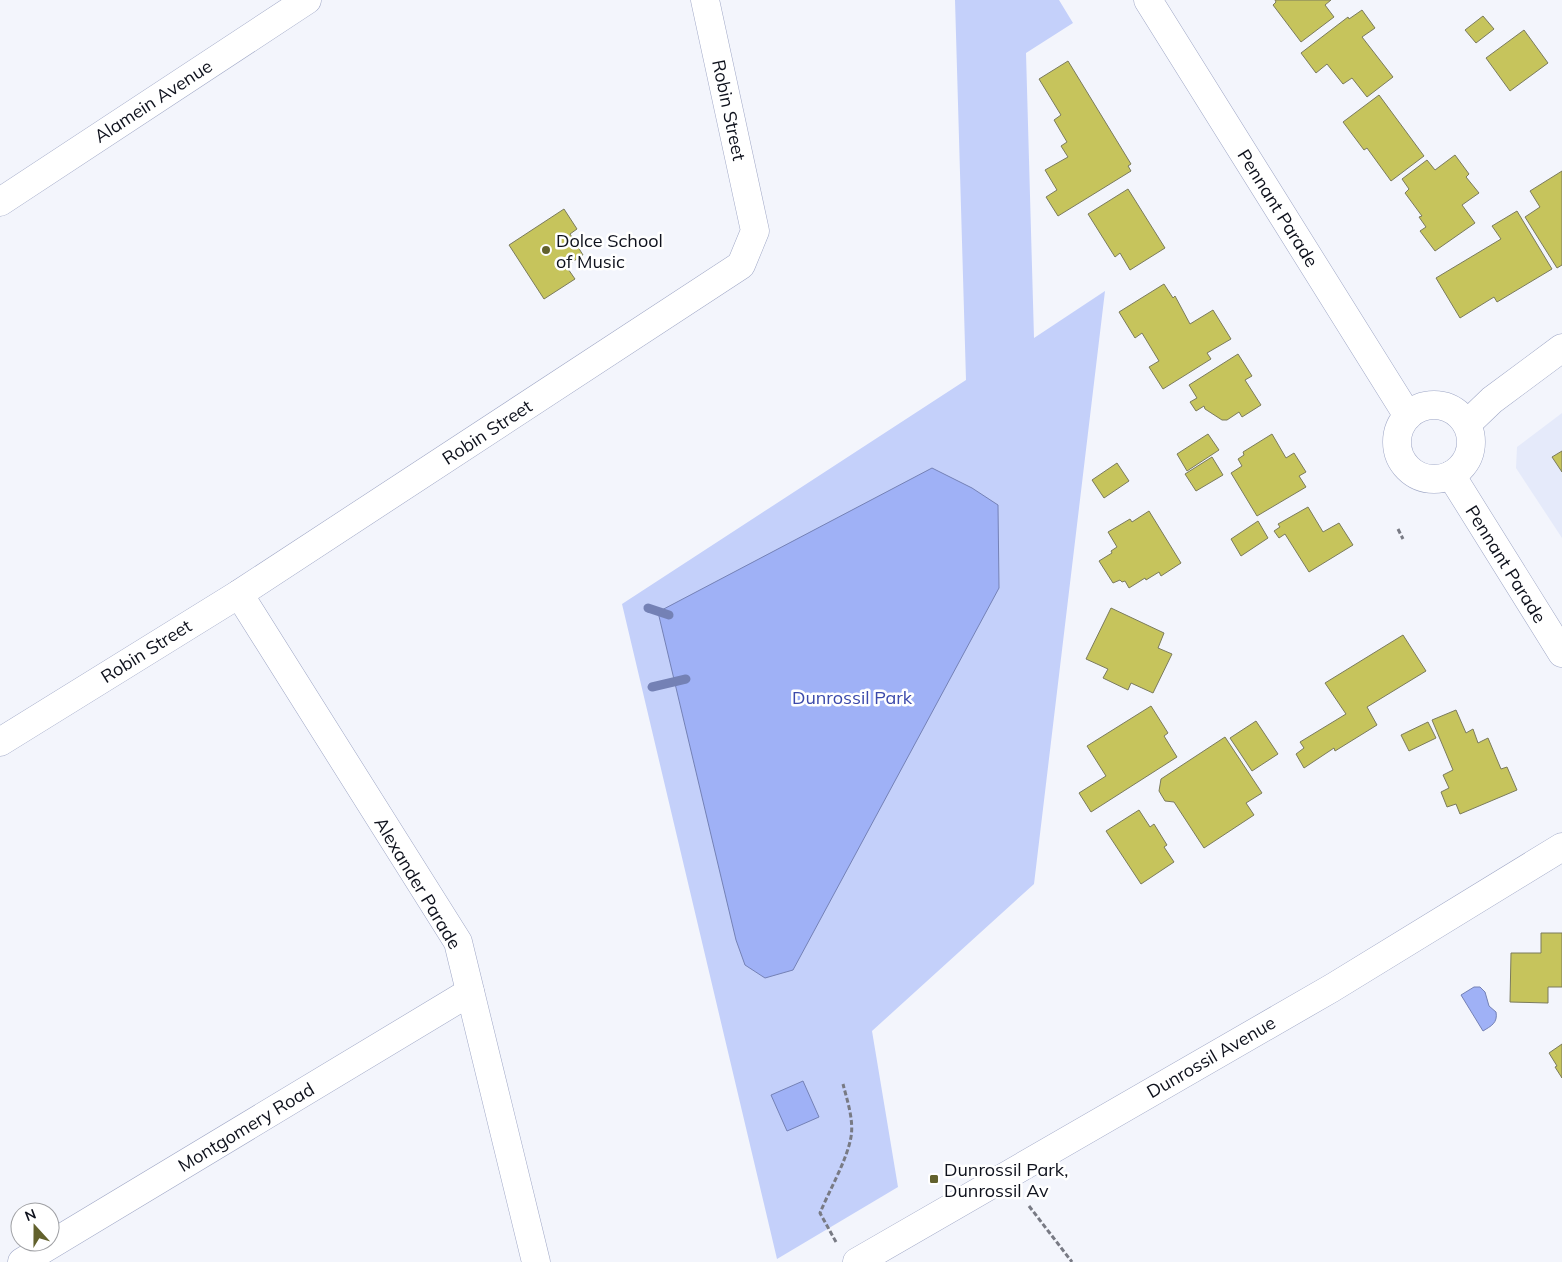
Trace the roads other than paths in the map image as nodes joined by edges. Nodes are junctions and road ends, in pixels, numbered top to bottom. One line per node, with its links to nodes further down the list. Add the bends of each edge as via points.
1 (307, 0): 4 (street, Alamein Avenue)
2 (705, 0): 9 (street, Robin Street, via 755,231 741,265)
3 (1148, 0): 6 (street, Pennant Parade)
4 (0, 202)
5 (1562, 348): 7 (street, via 1492,400)
6 (1408, 416): 7 (street, via 1422,407 1440,405 1460,415); 8 (street, via 1397,436 1397,448 1408,468 1428,478)
7 (1466, 424): 8 (street, via 1470,435 1467,458)
8 (1451, 474): 10 (street, Pennant Parade)
9 (239, 594): 11 (street, Robin Street); 13 (street, Alexander Parade, via 458,942)
10 (1562, 653)
11 (0, 742)
12 (1562, 847): 16 (street, Dunrossil Avenue, via 1332,988)
13 (470, 992): 14 (street, Montgomery Road); 15 (street, Alexander Parade)
14 (22, 1262)
15 (536, 1262)
16 (858, 1262)

